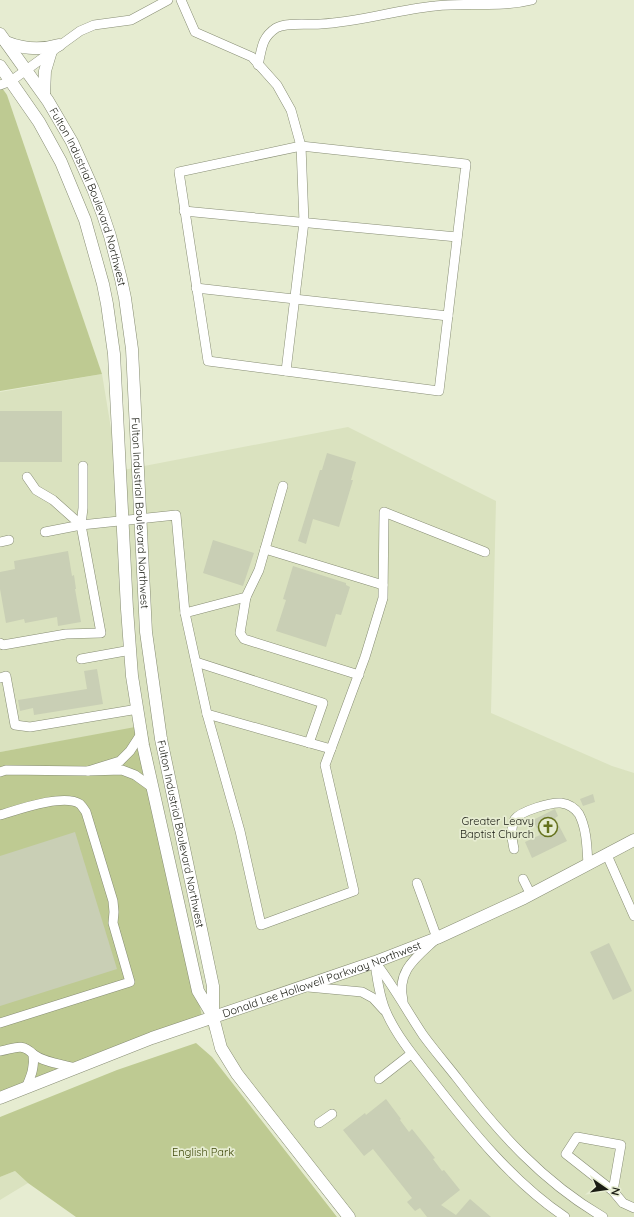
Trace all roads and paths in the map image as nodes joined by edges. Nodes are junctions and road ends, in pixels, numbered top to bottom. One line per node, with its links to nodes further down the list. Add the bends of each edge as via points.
1 (168, 0): 5 (street, via 131,20 85,28)
2 (181, 0): 6 (street, via 195,32 252,58)
3 (532, 0): 6 (street, via 486,5 436,6 352,21 278,27 266,35)
4 (3, 38): 5 (main road, via 26,47); 8 (main road, Fulton Industrial Boulevard Northwest)
5 (55, 48): 8 (street); 10 (main road, via 45,71)
6 (258, 65): 11 (street, via 277,85 292,110)
7 (0, 66): 9 (main road, Fulton Industrial Boulevard Northwest)
8 (26, 69): 9 (street); 10 (main road, Fulton Industrial Boulevard Northwest)
9 (6, 83): 23 (main road, Fulton Industrial Boulevard Northwest, via 39,122 61,162 85,220 98,264 114,354)
10 (44, 94): 22 (main road, Fulton Industrial Boulevard Northwest, via 72,142 91,183 120,272 132,349)
11 (301, 146): 12 (street, via 179,172); 13 (street); 14 (street, via 466,164)
12 (184, 211): 13 (street); 15 (street)
13 (304, 222): 14 (street); 16 (street)
14 (457, 237): 17 (street)
15 (196, 288): 16 (street); 18 (street, via 208,361)
16 (295, 299): 17 (street); 18 (street)
17 (448, 316): 18 (street, via 439,391)
18 (286, 371)
19 (83, 466): 24 (street)
20 (27, 476): 24 (street, via 36,490 53,500)
21 (282, 486): 28 (street)
22 (141, 518): 23 (street); 32 (street, via 176,515); 61 (main road, Fulton Industrial Boulevard Northwest, via 146,632 151,671 161,739 213,986)
23 (123, 520): 24 (street); 34 (main road, Fulton Industrial Boulevard Northwest)
24 (81, 525): 25 (street); 33 (street, via 101,633 66,634)
25 (46, 532)
26 (9, 540): 27 (street)
27 (0, 542)
28 (265, 550): 30 (street); 31 (street)
29 (485, 552): 30 (street, via 384,512)
30 (383, 585): 37 (street, via 383,598)
31 (246, 597): 32 (street); 37 (street, via 240,633 244,639)
32 (185, 613): 36 (street)
33 (0, 643)
34 (131, 650): 35 (street); 39 (main road, Fulton Industrial Boulevard Northwest, via 132,676)
35 (81, 659)
36 (196, 662): 40 (street); 42 (street, via 323,703)
37 (359, 675): 43 (street)
38 (0, 678): 39 (street, via 6,676 15,725 30,727)
39 (138, 709): 41 (main road, Fulton Industrial Boulevard Northwest)
40 (207, 714): 42 (street); 43 (street, via 240,830 261,925 354,891 326,765)
41 (142, 734): 44 (street, via 120,761); 46 (main road, Fulton Industrial Boulevard Northwest)
42 (309, 743): 43 (street)
43 (331, 749)
44 (88, 771): 45 (street); 46 (street, via 122,770 135,775)
45 (0, 772)
46 (153, 788): 61 (main road, Fulton Industrial Boulevard Northwest, via 198,991)
47 (0, 815): 62 (street, via 38,804 67,801 80,804 86,812 113,901 113,923 130,982)
48 (634, 840): 50 (main road, Donald Lee Hollowell Parkway Northwest)
49 (514, 849): 51 (street, via 513,826 520,814 560,803 582,813 588,832)
50 (607, 855): 51 (main road, Donald Lee Hollowell Parkway Northwest); 55 (street)
51 (588, 865): 54 (main road, Donald Lee Hollowell Parkway Northwest)
52 (523, 879): 54 (street)
53 (417, 883): 56 (street)
54 (531, 895): 56 (main road, Donald Lee Hollowell Parkway Northwest)
55 (634, 916)
56 (437, 938): 57 (main road, Donald Lee Hollowell Parkway Northwest); 59 (street, via 406,969 402,987)
57 (374, 962): 58 (main road, Donald Lee Hollowell Parkway Northwest); 59 (street); 60 (street)
58 (304, 987): 60 (street, via 362,992 373,998); 61 (main road, Donald Lee Hollowell Parkway Northwest)
59 (405, 1008): 76 (street, via 475,1102 514,1147 561,1189)
60 (386, 1013): 65 (street)
61 (213, 1017): 66 (main road, Donald Lee Hollowell Parkway Northwest); 74 (main road, Fulton Industrial Boulevard Northwest, via 221,1048 237,1074)
62 (0, 1023)
63 (0, 1051): 64 (street, via 18,1046 28,1049)
64 (33, 1054): 66 (street, via 47,1061); 68 (street, via 33,1070)
65 (411, 1054): 67 (street); 75 (street, via 498,1161)
66 (76, 1068): 68 (main road, Donald Lee Hollowell Parkway Northwest)
67 (379, 1079)
68 (26, 1088): 69 (main road, Donald Lee Hollowell Parkway Northwest)
69 (0, 1098)
70 (332, 1114): 71 (street)
71 (319, 1123)
72 (613, 1191): 72 (street, via 566,1154 577,1137 621,1145); 73 (street, via 623,1203)
73 (634, 1208)
74 (349, 1217)
75 (565, 1217)
76 (602, 1217)

